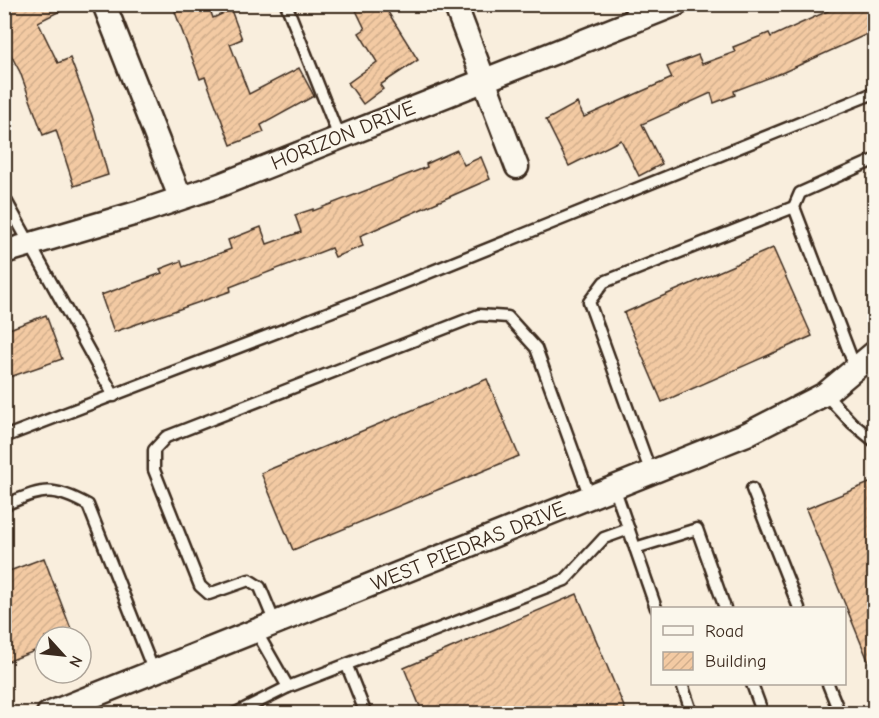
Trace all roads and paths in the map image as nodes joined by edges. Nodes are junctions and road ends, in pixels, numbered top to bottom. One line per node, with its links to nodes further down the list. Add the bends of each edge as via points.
1 (104, 4): 12 (street)
2 (286, 4): 8 (lane)
3 (455, 4): 6 (street)
4 (676, 4): 5 (street, HORIZON DRIVE)
5 (632, 12): 6 (street, HORIZON DRIVE)
6 (485, 78): 8 (street, HORIZON DRIVE); 10 (street)
7 (874, 93): 18 (lane)
8 (339, 137): 12 (street, HORIZON DRIVE)
9 (874, 160): 13 (lane, via 800,193)
10 (517, 167)
11 (4, 197): 14 (lane)
12 (180, 197): 14 (street, HORIZON DRIVE)
13 (794, 207): 16 (lane); 21 (lane, via 604,282 589,302)
14 (29, 245): 15 (street, HORIZON DRIVE); 18 (lane)
15 (4, 252)
16 (867, 364): 17 (street, WEST PIEDRAS DRIVE)
17 (825, 394): 20 (lane); 21 (street, WEST PIEDRAS DRIVE, via 747,434)
18 (114, 396): 19 (lane)
19 (4, 437)
20 (874, 441)
21 (651, 473): 22 (street, WEST PIEDRAS DRIVE)
22 (614, 487): 24 (street, WEST PIEDRAS DRIVE); 26 (lane)
23 (752, 489): 30 (lane)
24 (590, 497): 31 (street, WEST PIEDRAS DRIVE); 31 (lane, via 536,348 508,317 479,315 166,437 154,450 154,470 200,586 209,594 249,580 260,587)
25 (4, 505): 33 (lane, via 43,489 69,495 88,505)
26 (629, 530): 27 (lane); 32 (lane, via 604,538 565,580)
27 (635, 548): 28 (lane); 29 (lane, via 697,529)
28 (655, 607)
29 (724, 607)
30 (798, 607)
31 (266, 627): 33 (street, WEST PIEDRAS DRIVE); 37 (lane)
32 (347, 666): 37 (lane); 40 (lane)
33 (154, 672): 38 (street, WEST PIEDRAS DRIVE)
34 (682, 685): 41 (lane)
35 (752, 685): 42 (lane)
36 (828, 685): 43 (lane)
37 (288, 687): 39 (lane)
38 (48, 714)
39 (234, 714)
40 (366, 714)
41 (692, 714)
42 (763, 714)
43 (840, 714)

